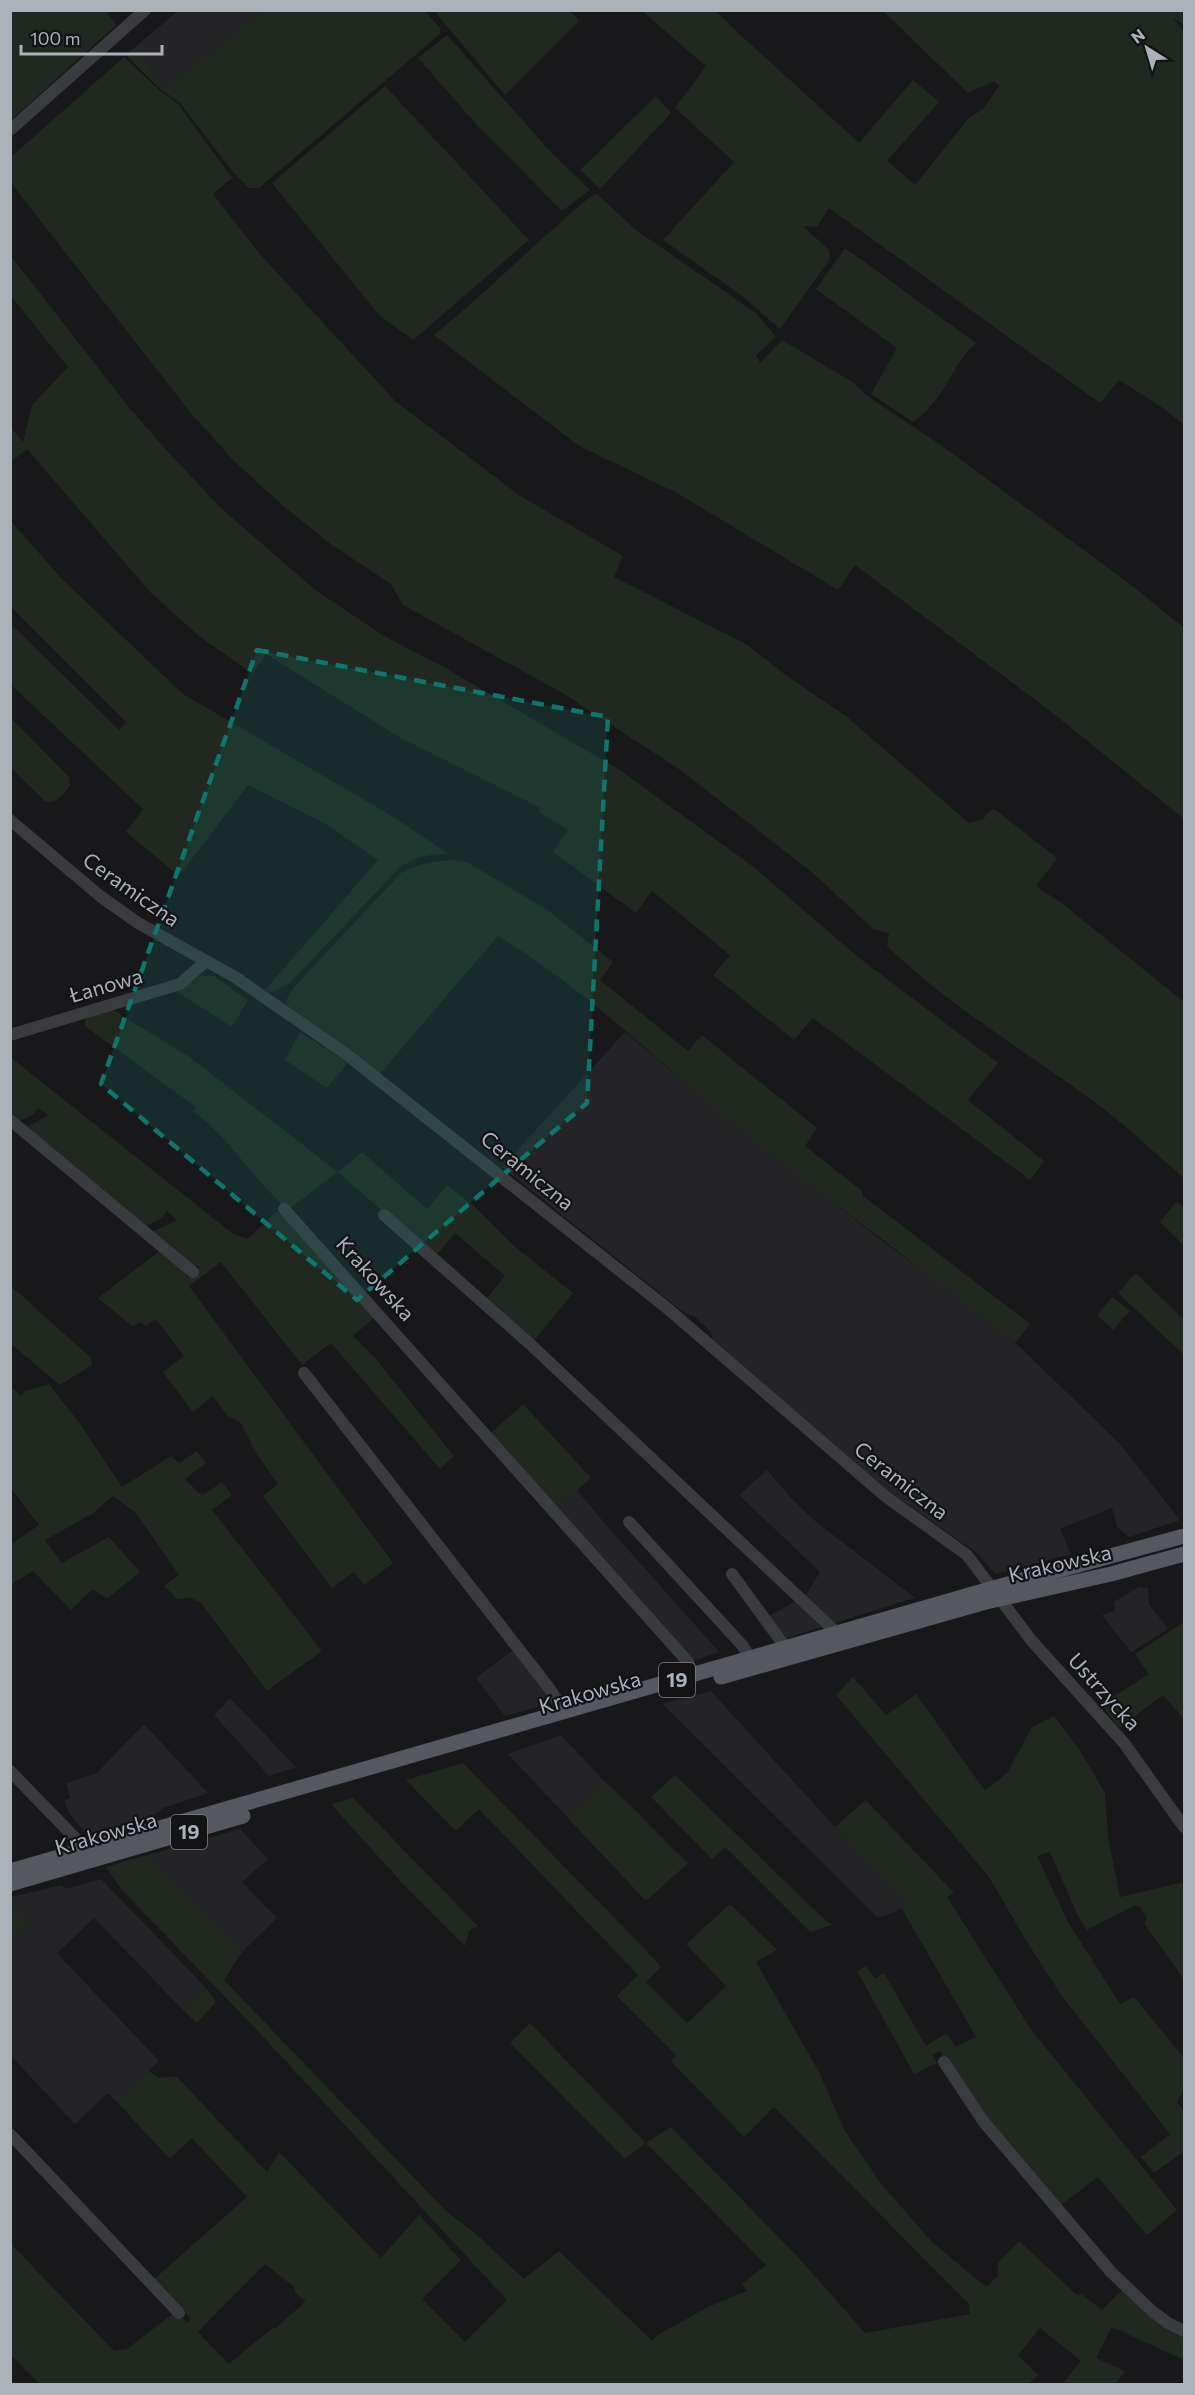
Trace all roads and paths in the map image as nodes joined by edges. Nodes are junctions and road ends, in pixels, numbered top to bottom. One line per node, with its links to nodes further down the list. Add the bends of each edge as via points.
1 (145, 10): 2 (street)
2 (10, 130)
3 (10, 820): 4 (street, Ceramiczna, via 100,896)
4 (205, 962): 5 (street, Łanowa, via 180,984); 15 (street, Ceramiczna, via 304,1023 495,1170 667,1308 885,1496 967,1556)
5 (10, 1035)
6 (10, 1120): 9 (street)
7 (284, 1209): 19 (street, Krakowska, via 688,1662)
8 (384, 1215): 16 (street, via 530,1344)
9 (193, 1272)
10 (304, 1373): 20 (street)
11 (629, 1522): 18 (street)
12 (1185, 1536): 15 (main road, Krakowska / 19)
13 (1185, 1554): 15 (main road, Krakowska / 19, via 1111,1574)
14 (732, 1574): 17 (street)
15 (996, 1593): 16 (main road, Krakowska / 19); 22 (street, Ustrzycka, via 1031,1640 1124,1743); 23 (main road, Krakowska / 19)
16 (837, 1633): 17 (main road, Krakowska / 19)
17 (786, 1648): 18 (main road, Krakowska / 19)
18 (750, 1658): 19 (main road, Krakowska / 19)
19 (693, 1675): 20 (main road, Krakowska / 19)
20 (565, 1712): 23 (main road, Krakowska / 19)
21 (10, 1771): 23 (street, via 70,1832)
22 (1185, 1827)
23 (86, 1856): 24 (main road, Krakowska / 19); 25 (main road, Krakowska / 19)
24 (10, 1871)
25 (10, 1884)
26 (944, 2062): 29 (street, via 983,2121 1111,2272 1168,2324)
27 (10, 2134): 28 (street)
28 (180, 2313)
29 (1185, 2331)

